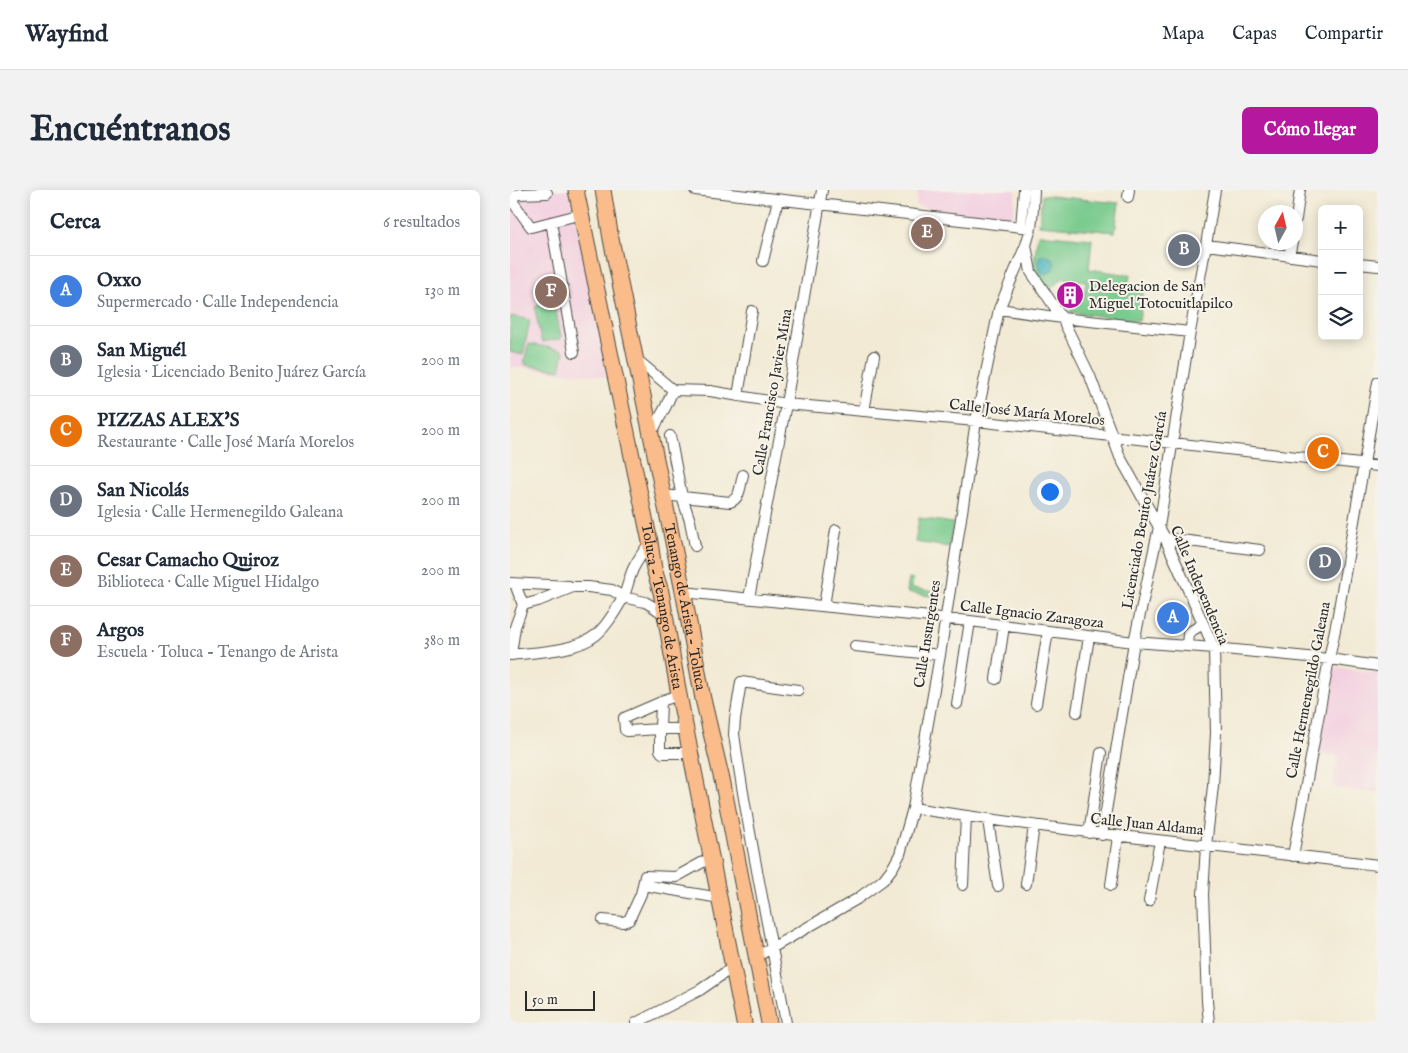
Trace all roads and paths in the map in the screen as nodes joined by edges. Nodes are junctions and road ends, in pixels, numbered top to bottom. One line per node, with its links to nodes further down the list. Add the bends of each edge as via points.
1 (576, 190): 14 (highway, Toluca - Tenango de Arista)
2 (603, 190): 31 (highway, Tenango de Arista - Toluca)
3 (695, 190): 11 (street)
4 (822, 190): 12 (street, Calle Francisco Javier Mina)
5 (1024, 190): 16 (street)
6 (1034, 190): 16 (street, Calle Independencia, via 1033,209)
7 (1215, 190): 18 (street, Licenciado Benito Juárez García)
8 (1300, 190): 13 (street)
9 (547, 193): 10 (street, via 519,194)
10 (510, 198): 15 (street, via 531,227)
11 (778, 200): 12 (street); 22 (street)
12 (820, 204): 16 (street); 35 (street, Calle Francisco Javier Mina)
13 (1298, 205)
14 (582, 214): 15 (street); 50 (highway, Toluca - Tenango de Arista)
15 (551, 222): 29 (street)
16 (1026, 227): 17 (street, Calle Independencia)
17 (1026, 245): 25 (street, Calle Insurgentes); 27 (street, Calle Independencia, via 1031,272)
18 (1206, 245): 20 (street); 28 (street, Licenciado Benito Juárez García)
19 (1290, 250): 20 (street)
20 (1289, 256): 21 (street)
21 (1318, 260)
22 (763, 261)
23 (1363, 264): 24 (street)
24 (1378, 266)
25 (999, 309): 27 (street); 37 (street, Calle Insurgentes)
26 (752, 311): 34 (street)
27 (1062, 318): 28 (street); 40 (street, Calle Independencia, via 1090,376)
28 (1190, 332): 41 (street, Licenciado Benito Juárez García)
29 (574, 352)
30 (874, 356): 36 (street)
31 (634, 357): 33 (street); 38 (highway, Tenango de Arista - Toluca)
32 (1378, 382): 42 (street, Calle Hermenegildo Galeana)
33 (673, 390): 34 (street, Calle José María Morelos); 38 (street)
34 (738, 396): 35 (street, Calle José María Morelos)
35 (786, 404): 36 (street, Calle José María Morelos); 57 (street, Calle Francisco Javier Mina)
36 (864, 411): 37 (street, Calle José María Morelos)
37 (976, 421): 40 (street, Calle José María Morelos); 61 (street, Calle Insurgentes)
38 (650, 434): 45 (highway, Tenango de Arista - Toluca)
39 (670, 436): 46 (street)
40 (1111, 436): 41 (street, Calle José María Morelos); 47 (street, Calle Independencia)
41 (1173, 443): 42 (street, Calle José María Morelos); 47 (street, Licenciado Benito Juárez García)
42 (1364, 464): 43 (street, Calle José María Morelos); 73 (street, Calle Hermenegildo Galeana)
43 (1378, 466)
44 (743, 475): 46 (street, via 738,497 730,502)
45 (663, 495): 46 (street); 55 (highway, Tenango de Arista - Toluca)
46 (682, 497): 51 (street)
47 (1159, 527): 49 (street, Calle Independencia); 67 (street, Licenciado Benito Juárez García)
48 (836, 530): 59 (street)
49 (1165, 538): 52 (street); 63 (street, Calle Independencia)
50 (650, 542): 56 (street, via 633,569); 60 (highway, Toluca - Tenango de Arista)
51 (695, 546)
52 (1260, 550)
53 (512, 583): 54 (street); 58 (street)
54 (574, 586): 56 (street, via 612,590); 58 (street)
55 (683, 592): 57 (street, Calle Ignacio Zaragoza); 107 (highway, Tenango de Arista - Toluca)
56 (623, 597): 60 (street, via 645,602); 71 (street, via 594,637 576,645)
57 (750, 598): 59 (street, Calle Ignacio Zaragoza)
58 (523, 605): 71 (street)
59 (824, 606): 61 (street, Calle Ignacio Zaragoza)
60 (665, 616): 77 (highway, Toluca - Tenango de Arista)
61 (945, 618): 62 (street, Calle Ignacio Zaragoza); 72 (street, Calle Insurgentes)
62 (970, 621): 64 (street, Calle Ignacio Zaragoza); 79 (street)
63 (1203, 624): 69 (street, via 1188,633); 70 (street, Calle Independencia)
64 (1004, 626): 65 (street, Calle Ignacio Zaragoza); 75 (street)
65 (1048, 631): 66 (street, Calle Ignacio Zaragoza); 80 (street)
66 (1089, 637): 67 (street, Calle Ignacio Zaragoza); 81 (street)
67 (1134, 642): 69 (street, Calle Ignacio Zaragoza); 91 (street, Licenciado Benito Juárez García)
68 (855, 646): 72 (street)
69 (1187, 646): 70 (street, Calle Ignacio Zaragoza)
70 (1214, 648): 73 (street, Calle Ignacio Zaragoza); 94 (street, Calle Independencia, via 1216,733)
71 (510, 655)
72 (940, 655): 86 (street, Calle Insurgentes)
73 (1329, 659): 74 (street, Calle Ignacio Zaragoza); 95 (street, Calle Hermenegildo Galeana)
74 (1378, 666)
75 (996, 679)
76 (798, 690): 106 (street, via 741,682 735,718 739,769)
77 (680, 695): 78 (street); 82 (highway, Toluca - Tenango de Arista)
78 (662, 702): 83 (street); 83 (street, via 623,721 626,731)
79 (957, 704)
80 (1036, 704)
81 (1077, 712)
82 (687, 729): 83 (street); 84 (highway, Toluca - Tenango de Arista)
83 (660, 730): 84 (street, via 662,753)
84 (692, 753): 96 (highway, Toluca - Tenango de Arista)
85 (1101, 753): 90 (street)
86 (913, 808): 87 (street, Calle Juan Aldama); 106 (street, Calle Insurgentes, via 900,854 883,880)
87 (966, 816): 88 (street, Calle Juan Aldama); 100 (street)
88 (988, 820): 89 (street, Calle Juan Aldama); 102 (street)
89 (1034, 826): 90 (street, Calle Juan Aldama); 98 (street)
90 (1089, 833): 91 (street, Calle Juan Aldama)
91 (1102, 835): 92 (street, Calle Juan Aldama)
92 (1118, 837): 93 (street, Calle Juan Aldama); 101 (street)
93 (1160, 841): 94 (street, Calle Juan Aldama); 104 (street)
94 (1206, 846): 95 (street, Calle Juan Aldama); 113 (street, Calle Independencia, via 1203,912)
95 (1293, 856): 97 (street, Calle Juan Aldama)
96 (712, 857): 99 (street, via 676,877 645,876); 103 (highway, Toluca - Tenango de Arista)
97 (1378, 865)
98 (1026, 884)
99 (644, 885): 103 (street); 105 (street, via 629,920)
100 (963, 885)
101 (1111, 885)
102 (998, 886)
103 (720, 898): 108 (highway, Toluca - Tenango de Arista)
104 (1149, 902)
105 (603, 920)
106 (773, 948): 107 (street, Calle Insurgentes); 112 (street)
107 (756, 957): 111 (highway, Tenango de Arista - Toluca)
108 (733, 967): 109 (street, via 700,990); 110 (highway, Toluca - Tenango de Arista)
109 (636, 1023)
110 (744, 1023)
111 (769, 1023)
112 (786, 1023)
113 (1209, 1023)

